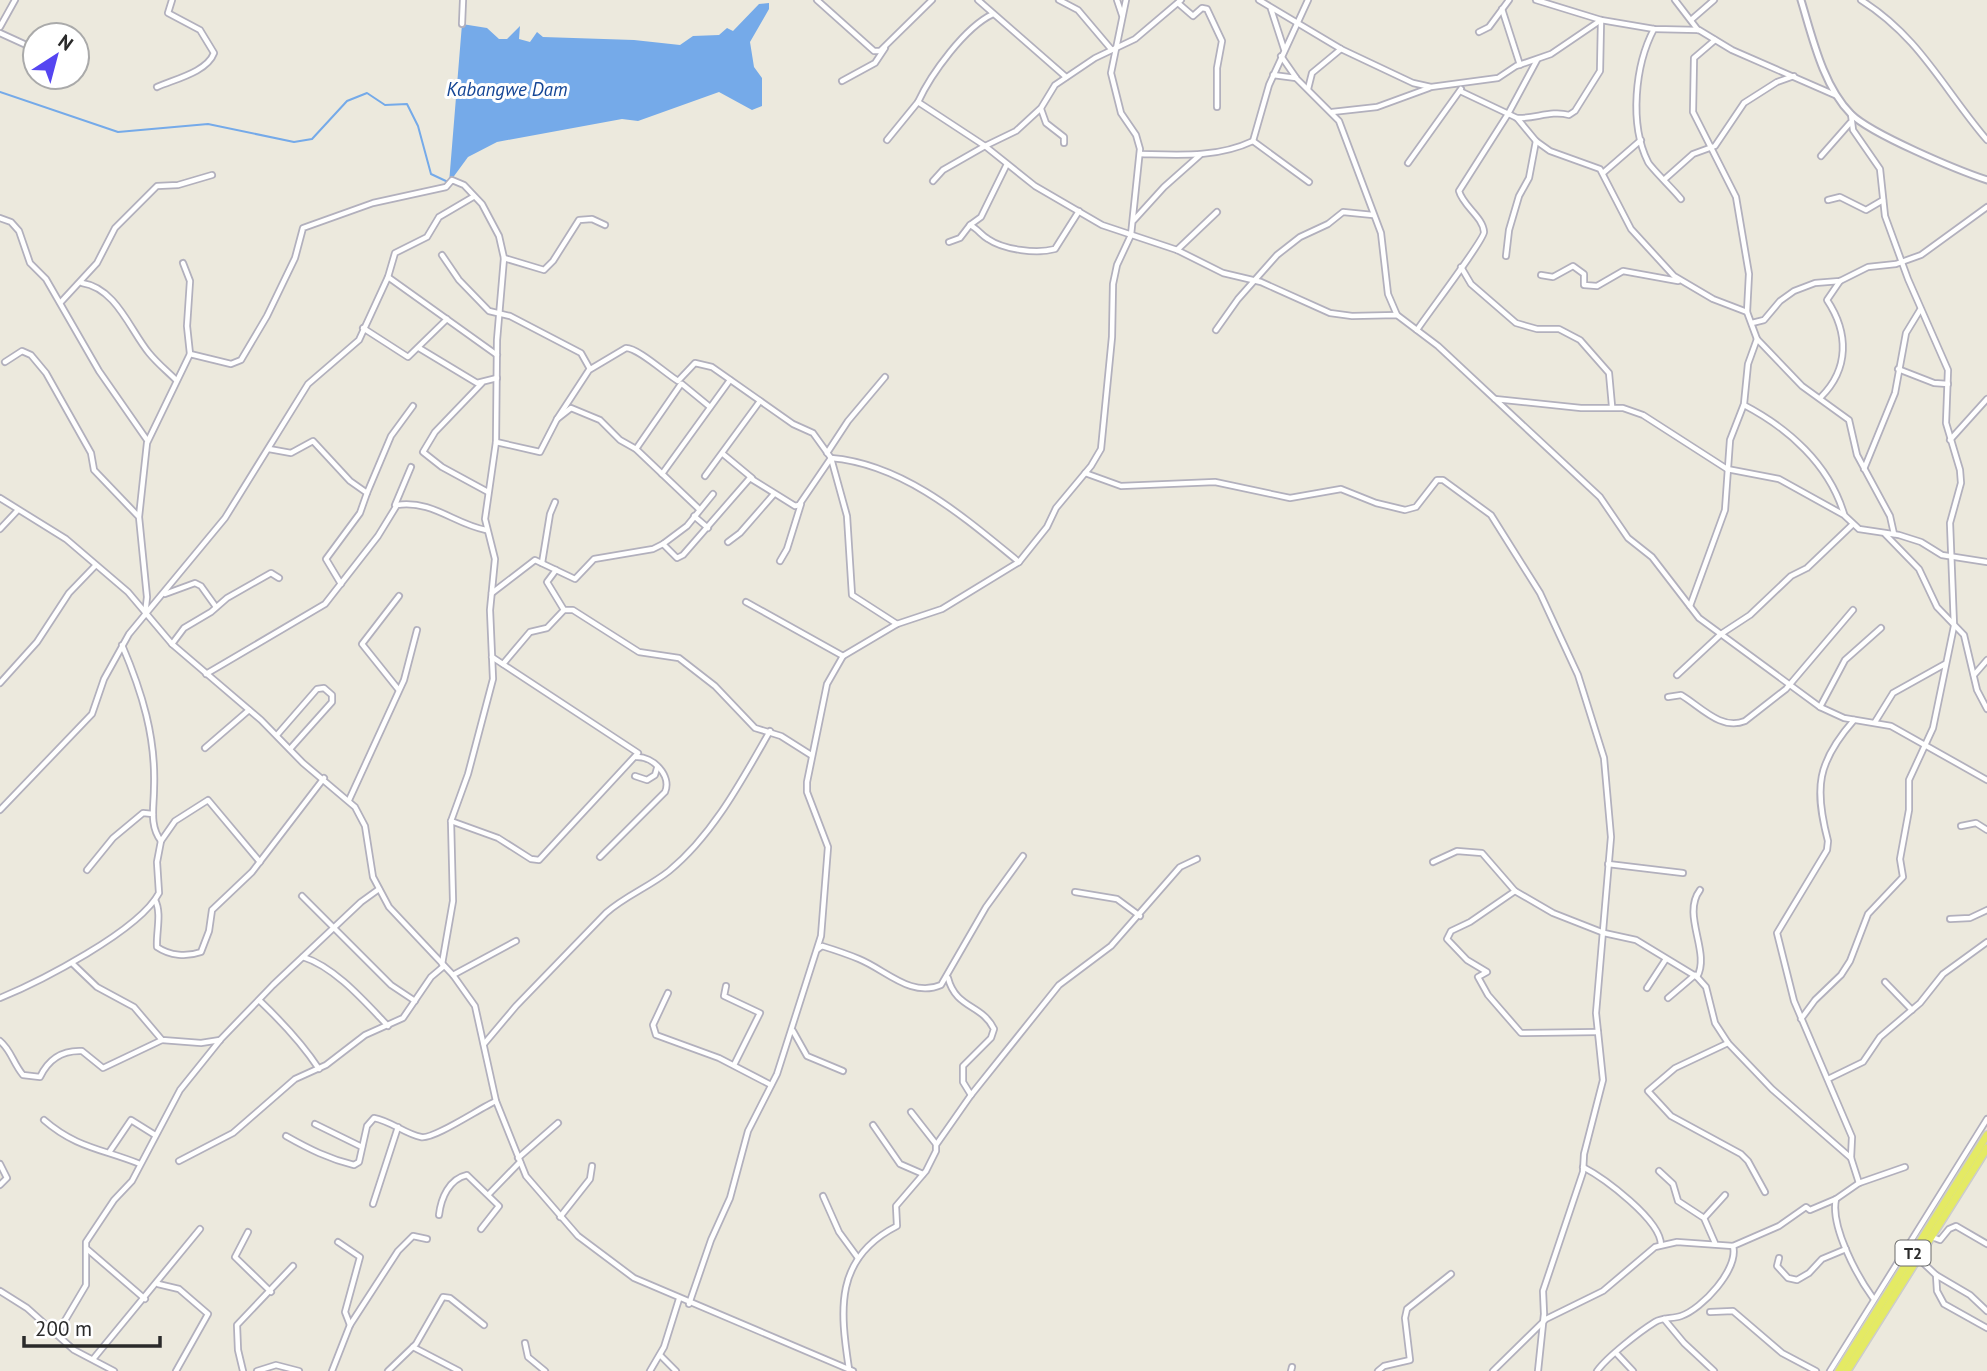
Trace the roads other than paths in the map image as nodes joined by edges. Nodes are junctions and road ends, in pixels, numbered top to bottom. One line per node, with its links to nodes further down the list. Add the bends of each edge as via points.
1 (15, 0): 27 (street)
2 (172, 0): 47 (street, via 168,13 200,30 214,53 208,63)
3 (463, 0): 26 (street)
4 (817, 0): 34 (street, via 874,51)
5 (932, 0): 34 (street)
6 (978, 0): 21 (street)
7 (1059, 0): 35 (street, via 1078,10)
8 (1117, 0): 22 (street)
9 (1126, 0): 22 (street)
10 (1259, 0): 19 (street)
11 (1308, 0): 25 (street)
12 (1509, 0): 20 (street)
13 (1536, 0): 23 (street)
14 (1678, 0): 24 (street)
15 (1714, 0): 24 (street)
16 (1801, 0): 51 (street, via 1811,39)
17 (1861, 0): 61 (street, via 1918,47)
18 (1180, 1): 35 (street, via 1135,39); 53 (street, via 1193,16 1207,9 1221,34)
19 (1269, 5): 25 (street); 36 (street)
20 (1502, 9): 30 (street, via 1489,27); 40 (street)
21 (993, 14): 43 (street); 52 (street, via 975,26 948,56)
22 (1122, 16): 35 (street)
23 (1601, 20): 28 (street); 39 (street); 58 (street, via 1600,71 1575,111)
24 (1691, 20): 29 (street)
25 (1296, 23): 36 (street); 37 (street)
26 (462, 24)
27 (0, 27)
28 (1654, 29): 29 (street); 60 (street, via 1637,78)
29 (1699, 30): 32 (street)
30 (1479, 32)
31 (0, 33): 33 (street)
32 (1715, 40): 42 (street); 67 (street, via 1697,54 1692,74 1693,111)
33 (21, 43)
34 (886, 48): 45 (street, via 875,63)
35 (1113, 48): 43 (street); 68 (street, via 1114,93 1136,135)
36 (1284, 49): 38 (street)
37 (1341, 49): 48 (street); 49 (street, via 1312,73)
38 (1281, 56): 41 (street); 44 (street)
39 (1537, 60): 40 (street); 56 (street)
40 (1520, 65): 46 (street, via 1498,78)
41 (1273, 75): 44 (street); 63 (street)
42 (1795, 76): 51 (street); 67 (street, via 1744,103)
43 (1066, 77): 54 (street, via 1049,91)
44 (1297, 79): 49 (street)
45 (842, 81)
46 (1465, 83): 48 (street); 50 (street)
47 (157, 87)
48 (1431, 87): 55 (street, via 1377,107)
49 (1308, 89): 55 (street)
50 (1460, 91): 56 (street); 71 (street)
51 (1839, 96): 57 (street)
52 (918, 102): 62 (street); 66 (street)
53 (1217, 107)
54 (1041, 108): 65 (street, via 1043,119 1064,137); 66 (street, via 1016,131)
55 (1332, 112): 84 (street, via 1343,130)
56 (1508, 114): 58 (street); 101 (street, via 1459,191 1484,233)
57 (1851, 114): 59 (street); 76 (street, via 1946,164)
58 (1517, 118): 64 (street)
59 (1851, 122): 70 (street); 81 (street, via 1880,169)
60 (1641, 139): 73 (street); 75 (street, via 1651,167)
61 (1987, 140)
62 (887, 141)
63 (1253, 141): 69 (street); 78 (street)
64 (1536, 141): 73 (street); 97 (street, via 1529,178 1509,230)
65 (1064, 143)
66 (985, 146): 72 (street); 77 (street, via 943,170)
67 (1711, 148): 75 (street, via 1693,154); 110 (street, via 1741,217 1749,274)
68 (1140, 154): 69 (street); 90 (street)
69 (1201, 155): 90 (street)
70 (1821, 156)
71 (1408, 163)
72 (1007, 164): 85 (street); 92 (street, via 983,214)
73 (1603, 173): 105 (street, via 1631,229)
74 (212, 175): 107 (street, via 157,186 115,228)
75 (1666, 178): 80 (street)
76 (1987, 180)
77 (933, 181)
78 (1309, 182)
79 (473, 197): 98 (street, via 499,236); 103 (street, via 443,213 420,241 398,250); 120 (street, via 454,180 446,187 373,203 303,228 295,258 241,360 231,364)
80 (1681, 199)
81 (1884, 199): 82 (street, via 1866,210 1840,197); 99 (street, via 1885,216)
82 (1828, 200)
83 (1987, 206): 99 (street, via 1929,250)
84 (1370, 209): 87 (street); 88 (street)
85 (1079, 212): 92 (street, via 1059,246 1050,251 1021,250 988,239); 93 (street)
86 (1217, 212): 95 (street)
87 (1364, 213): 88 (street); 104 (street, via 1343,212 1300,237)
88 (1373, 215): 112 (street, via 1384,242 1388,294)
89 (0, 218): 108 (street, via 19,231 30,263)
90 (1133, 220): 93 (street)
91 (605, 225): 98 (street, via 579,220 544,270)
92 (970, 225): 94 (street, via 960,238)
93 (1131, 235): 95 (street); 152 (street, via 1113,284 1103,442)
94 (949, 242)
95 (1177, 250): 104 (street, via 1223,273)
96 (442, 256): 111 (street, via 477,300)
97 (1506, 257)
98 (504, 258): 111 (street)
99 (1902, 262): 106 (street, via 1868,267); 109 (street)
100 (183, 263): 120 (street, via 190,281)
101 (1461, 268): 117 (street); 138 (street, via 1471,284 1516,323 1559,329 1580,340 1609,373)
102 (1541, 275): 105 (street, via 1553,277 1573,266 1584,274 1584,285 1597,286 1622,271)
103 (388, 277): 113 (street); 115 (street)
104 (1255, 280): 112 (street, via 1331,313); 116 (street)
105 (1679, 281): 110 (street)
106 (1840, 281): 114 (street, via 1794,290 1764,320); 132 (street, via 1827,300 1839,326 1843,355 1838,379)
107 (81, 283): 108 (street); 127 (street, via 94,286 112,302 146,350)
108 (61, 302): 141 (street, via 99,371)
109 (1921, 309): 124 (street, via 1906,333); 131 (street, via 1948,370)
110 (1747, 312): 114 (street)
111 (500, 315): 121 (street); 123 (street, via 580,353)
112 (1397, 315): 117 (street)
113 (447, 318): 119 (street); 121 (street)
114 (1752, 323): 118 (street)
115 (363, 328): 119 (street, via 408,357); 144 (street, via 359,340 313,378)
116 (1216, 330)
117 (1417, 330): 133 (street)
118 (1757, 339): 132 (street, via 1802,386); 136 (street, via 1748,364)
119 (419, 348): 129 (street)
120 (190, 354): 127 (street)
121 (497, 355): 126 (street)
122 (5, 362): 168 (street, via 22,351 36,360 82,435 94,470)
123 (590, 369): 130 (street, via 629,347); 140 (street)
124 (1898, 369): 131 (street); 151 (street, via 1895,393)
125 (885, 377): 146 (street)
126 (496, 378): 129 (street); 143 (street)
127 (176, 380): 141 (street)
128 (730, 380): 130 (street, via 698,362); 134 (street); 139 (street)
129 (482, 383): 156 (street, via 435,432 423,452)
130 (680, 383): 139 (street); 145 (street)
131 (1948, 384): 142 (street, via 1945,414)
132 (1820, 397): 151 (street, via 1849,420)
133 (1494, 399): 138 (street, via 1581,408); 191 (street, via 1600,497 1628,538 1652,558)
134 (760, 401): 146 (street, via 813,433); 147 (street)
135 (1986, 403): 142 (street)
136 (1744, 404): 150 (street, via 1730,440); 166 (street, via 1802,444 1831,485)
137 (413, 406): 157 (street, via 391,436)
138 (1612, 406): 150 (street, via 1643,415)
139 (710, 407): 153 (street)
140 (556, 419): 143 (street, via 540,452); 145 (street, via 571,408 579,410)
141 (147, 440): 168 (street)
142 (1950, 440): 177 (street, via 1961,470 1950,523)
143 (496, 442): 156 (street)
144 (269, 449): 157 (street, via 291,453 313,441 349,481); 186 (street, via 225,518)
145 (636, 449): 153 (street)
146 (827, 453): 148 (street)
147 (723, 454): 154 (street); 155 (street)
148 (831, 458): 162 (street); 180 (street, via 926,492); 195 (street, via 847,516 852,595)
149 (411, 467): 163 (street)
150 (1727, 469): 166 (street, via 1779,479); 191 (street, via 1725,510)
151 (1864, 469): 174 (street, via 1890,516)
152 (1085, 473): 180 (street); 242 (street, via 1121,486 1215,482 1290,498 1340,489 1405,510 1416,507 1440,479 1489,512 1540,593 1578,675 1604,758 1610,822)
153 (662, 474): 164 (street)
154 (705, 476)
155 (754, 479): 159 (street); 170 (street, via 747,480)
156 (488, 492): 172 (street)
157 (367, 493): 185 (street, via 360,513 326,559)
158 (713, 494): 164 (street)
159 (774, 494): 162 (street, via 795,506); 175 (street)
160 (0, 498): 165 (street)
161 (555, 502): 179 (street)
162 (801, 503): 178 (street)
163 (394, 506): 172 (street, via 428,505 458,522); 185 (street, via 383,530)
164 (699, 509): 167 (street)
165 (17, 511): 171 (street); 182 (street, via 54,531)
166 (1844, 515): 169 (street)
167 (694, 516): 170 (street); 176 (street)
168 (139, 517): 194 (street)
169 (1853, 525): 173 (street); 199 (street, via 1750,615)
170 (708, 528): 176 (street, via 677,558)
171 (0, 529)
172 (486, 530): 187 (street, via 495,559)
173 (1885, 534): 174 (street); 196 (street, via 1919,569 1937,607)
174 (1894, 534): 177 (street)
175 (728, 542)
176 (663, 544): 183 (street, via 594,558 575,579)
177 (1950, 557): 181 (street); 196 (street)
178 (780, 561)
179 (542, 562): 183 (street); 187 (street, via 536,560)
180 (1019, 562): 195 (street, via 942,609)
181 (1987, 562)
182 (95, 566): 194 (street, via 128,592); 210 (street)
183 (555, 570): 192 (street, via 548,587)
184 (279, 578): 190 (street, via 271,573)
185 (341, 585): 207 (street, via 325,604)
186 (164, 594): 190 (street, via 195,583); 194 (street)
187 (492, 594): 203 (street)
188 (398, 596): 212 (street, via 362,644)
189 (746, 602): 202 (street)
190 (216, 607): 200 (street, via 180,631)
191 (1689, 607): 199 (street)
192 (564, 610): 205 (street, via 547,628 530,632); 219 (street, via 583,615 639,652 679,658 715,686 748,723)
193 (1853, 610): 211 (street)
194 (145, 615): 200 (street); 201 (street)
195 (897, 624): 202 (street)
196 (1954, 626): 206 (street); 209 (street, via 1964,635)
197 (1881, 628): 214 (street, via 1844,660)
198 (417, 631): 212 (street)
199 (1721, 634): 208 (street); 211 (street)
200 (172, 644): 207 (street)
201 (122, 645): 231 (street, via 92,714); 232 (street, via 152,737)
202 (843, 656): 224 (street, via 827,684)
203 (492, 657): 205 (street); 233 (street, via 490,693)
204 (1987, 660): 209 (street)
205 (503, 664): 225 (street, via 636,749)
206 (1945, 664): 218 (street, via 1893,693); 221 (street)
207 (206, 674): 216 (street)
208 (1677, 675)
209 (1973, 676): 215 (street)
210 (0, 683)
211 (1788, 685): 213 (street, via 1739,724 1716,718 1681,695); 214 (street)
212 (398, 689): 230 (street)
213 (1668, 697)
214 (1820, 707): 217 (street)
215 (1987, 709)
216 (249, 710): 220 (street); 222 (street)
217 (1854, 720): 218 (street); 275 (street, via 1829,751 1818,785 1827,850 1777,933)
218 (1875, 722): 221 (street)
219 (770, 731): 224 (street); 283 (street, via 712,827 689,853 666,874 606,913)
220 (276, 735): 223 (street); 223 (street, via 317,690 324,688 332,695 333,700)
221 (1927, 747): 229 (street); 275 (street, via 1909,780 1902,880 1868,914 1845,968)
222 (205, 748)
223 (290, 749): 228 (street)
224 (811, 754): 258 (street, via 807,792 828,847)
225 (635, 757): 226 (street, via 647,758); 233 (street, via 538,860 498,838)
226 (657, 767): 227 (street, via 651,778); 238 (street, via 667,779 665,792)
227 (635, 776)
228 (324, 778): 230 (street); 240 (street)
229 (1987, 780)
230 (349, 800): 245 (street, via 365,826 370,868)
231 (0, 810)
232 (153, 814): 236 (street, via 153,827); 243 (street, via 142,813 113,838)
233 (451, 821): 262 (street, via 453,901)
234 (1961, 826): 235 (street, via 1976,823)
235 (1987, 830)
236 (161, 841): 240 (street, via 174,821 208,800); 250 (street)
237 (1023, 856): 265 (street, via 986,906)
238 (600, 857)
239 (1197, 859): 252 (street, via 1180,867)
240 (260, 862): 250 (street, via 214,908 201,952 191,956 158,947)
241 (1433, 862): 247 (street, via 1457,850 1482,853)
242 (1608, 864): 244 (street); 255 (street)
243 (87, 870)
244 (1683, 873)
245 (379, 889): 254 (street); 262 (street, via 396,916)
246 (1700, 890): 264 (street, via 1695,916 1702,966)
247 (1515, 891): 255 (street, via 1553,913); 278 (street, via 1451,931 1447,939 1487,972 1478,977 1488,995 1521,1033)
248 (1075, 892): 252 (street, via 1117,899)
249 (302, 896): 254 (street)
250 (155, 900): 261 (street)
251 (1987, 910): 253 (street, via 1970,918)
252 (1140, 916): 289 (street, via 1105,951 1059,985)
253 (1950, 919)
254 (335, 927): 259 (street); 273 (street, via 391,985)
255 (1604, 933): 260 (street, via 1636,940); 278 (street)
256 (516, 941): 263 (street)
257 (1987, 942): 274 (street, via 1944,974)
258 (817, 950): 265 (street, via 822,946 859,959 908,986 924,989); 277 (street)
259 (302, 957): 272 (street); 276 (street, via 346,985)
260 (1666, 959): 264 (street); 268 (street)
261 (73, 964): 270 (street); 280 (street, via 97,987 134,1007)
262 (443, 965): 263 (street); 273 (street)
263 (453, 975): 283 (street, via 475,1006)
264 (1696, 976): 271 (street); 282 (street, via 1706,987 1715,1023)
265 (948, 978): 289 (street, via 956,998 982,1013 994,1029 963,1066 961,1075)
266 (1885, 982): 274 (street)
267 (726, 986): 284 (street, via 724,996 760,1013)
268 (1647, 988)
269 (668, 993): 284 (street, via 653,1025 656,1035)
270 (0, 998)
271 (1668, 998)
272 (260, 1001): 279 (street); 285 (street, via 299,1040)
273 (415, 1001): 276 (street, via 403,1018)
274 (1912, 1010): 287 (street, via 1880,1037 1858,1067)
275 (1801, 1019): 287 (street)
276 (388, 1026): 285 (street, via 365,1035)
277 (792, 1030): 286 (street, via 807,1056); 288 (street)
278 (1598, 1032): 311 (street, via 1602,1080)
279 (221, 1039): 280 (street, via 201,1043); 298 (street, via 180,1090)
280 (162, 1040): 281 (street, via 103,1068 82,1051 65,1052 47,1063 40,1077 23,1075)
281 (0, 1041)
282 (1728, 1043): 305 (street, via 1772,1089); 317 (street, via 1675,1068 1648,1091 1671,1116 1741,1154)
283 (484, 1044): 290 (street)
284 (734, 1065): 288 (street)
285 (319, 1069): 307 (street, via 295,1079 233,1133)
286 (843, 1071)
287 (1828, 1079): 305 (street, via 1852,1137)
288 (772, 1085): 350 (street, via 748,1131 727,1207)
289 (971, 1095): 301 (street)
290 (496, 1101): 297 (street, via 431,1138); 306 (street)
291 (911, 1112): 301 (street)
292 (1987, 1119): 347 (street)
293 (44, 1120): 304 (street, via 68,1139 97,1151)
294 (558, 1123): 306 (street)
295 (315, 1124): 302 (street)
296 (873, 1125): 314 (street, via 900,1164)
297 (398, 1127): 302 (street, via 374,1118); 322 (street)
298 (155, 1135): 304 (street, via 131,1120); 309 (street)
299 (1987, 1135): 384 (main road, T2)
300 (286, 1136): 302 (street, via 321,1157 336,1157 351,1165 359,1161)
301 (936, 1145): 314 (street)
302 (362, 1147)
303 (1987, 1148): 329 (main road, T2)
304 (110, 1151): 309 (street)
305 (1851, 1158): 315 (street)
306 (519, 1160): 318 (street); 324 (street, via 531,1183)
307 (178, 1161)
308 (0, 1164): 316 (street, via 7,1178)
309 (140, 1164): 336 (street)
310 (592, 1167): 324 (street, via 590,1180)
311 (1583, 1167): 334 (street, via 1622,1195 1657,1230); 354 (street, via 1543,1291)
312 (1905, 1167): 315 (street)
313 (1660, 1171): 325 (street, via 1673,1184 1678,1201)
314 (923, 1174): 338 (street, via 896,1206 897,1226)
315 (1859, 1183): 321 (street)
316 (0, 1185)
317 (1765, 1192)
318 (489, 1194): 323 (street, via 464,1175 442,1196); 327 (street, via 499,1206)
319 (1725, 1195): 325 (street)
320 (823, 1196): 338 (street, via 839,1232)
321 (1836, 1199): 335 (street, via 1810,1210 1806,1207 1779,1226); 337 (street, via 1835,1217)
322 (373, 1204)
323 (439, 1215)
324 (560, 1217): 349 (street, via 607,1261)
325 (1704, 1218): 332 (street)
326 (200, 1229): 344 (street)
327 (481, 1229)
328 (248, 1232): 346 (street, via 236,1257)
329 (1932, 1237): 333 (street, via 1940,1240 1956,1227); 340 (main road, T2)
330 (426, 1239): 355 (street, via 418,1235 404,1244)
331 (338, 1242): 355 (street, via 360,1257 345,1312)
332 (1715, 1243): 334 (street); 335 (street)
333 (1987, 1244)
334 (1661, 1245): 354 (street, via 1602,1291)
335 (1733, 1246): 353 (street, via 1733,1260 1725,1275 1697,1306 1679,1317)
336 (86, 1248): 348 (street); 358 (street, via 86,1285)
337 (1846, 1248): 339 (street, via 1822,1259 1797,1280 1784,1276 1777,1266); 347 (street)
338 (858, 1258): 364 (street, via 843,1292)
339 (1779, 1258)
340 (1919, 1259): 343 (street); 385 (main road, T2)
341 (293, 1266): 346 (street)
342 (1451, 1274): 376 (street, via 1407,1308 1410,1360)
343 (1936, 1275): 351 (street); 357 (street, via 1944,1304)
344 (157, 1284): 348 (street); 366 (street, via 179,1289 208,1314)
345 (0, 1291): 358 (street)
346 (271, 1292): 367 (street, via 237,1325)
347 (1873, 1298): 383 (street)
348 (145, 1299): 363 (street)
349 (679, 1299): 350 (street); 362 (street)
350 (689, 1304): 364 (street)
351 (1987, 1311)
352 (1710, 1312): 382 (street, via 1733,1311 1782,1353)
353 (1664, 1318): 361 (street); 381 (street)
354 (1542, 1323): 377 (street); 378 (street)
355 (350, 1325): 370 (street)
356 (484, 1325): 360 (street, via 447,1296 439,1301)
357 (1987, 1328)
358 (57, 1334): 363 (street, via 74,1350)
359 (525, 1343): 373 (street, via 528,1357)
360 (413, 1347): 371 (street); 372 (street)
361 (1617, 1354): 379 (street); 380 (street)
362 (660, 1355): 374 (street); 375 (street)
363 (94, 1358): 365 (street)
364 (851, 1370)
365 (114, 1371)
366 (176, 1371)
367 (243, 1371)
368 (257, 1371): 369 (street, via 276,1365)
369 (299, 1371)
370 (332, 1371)
371 (388, 1371)
372 (458, 1371)
373 (545, 1371)
374 (650, 1371)
375 (676, 1371)
376 (1378, 1371)
377 (1493, 1371)
378 (1538, 1371)
379 (1597, 1371)
380 (1633, 1371)
381 (1714, 1371)
382 (1816, 1371)
383 (1830, 1371)
384 (1839, 1371)
385 (1847, 1371)

